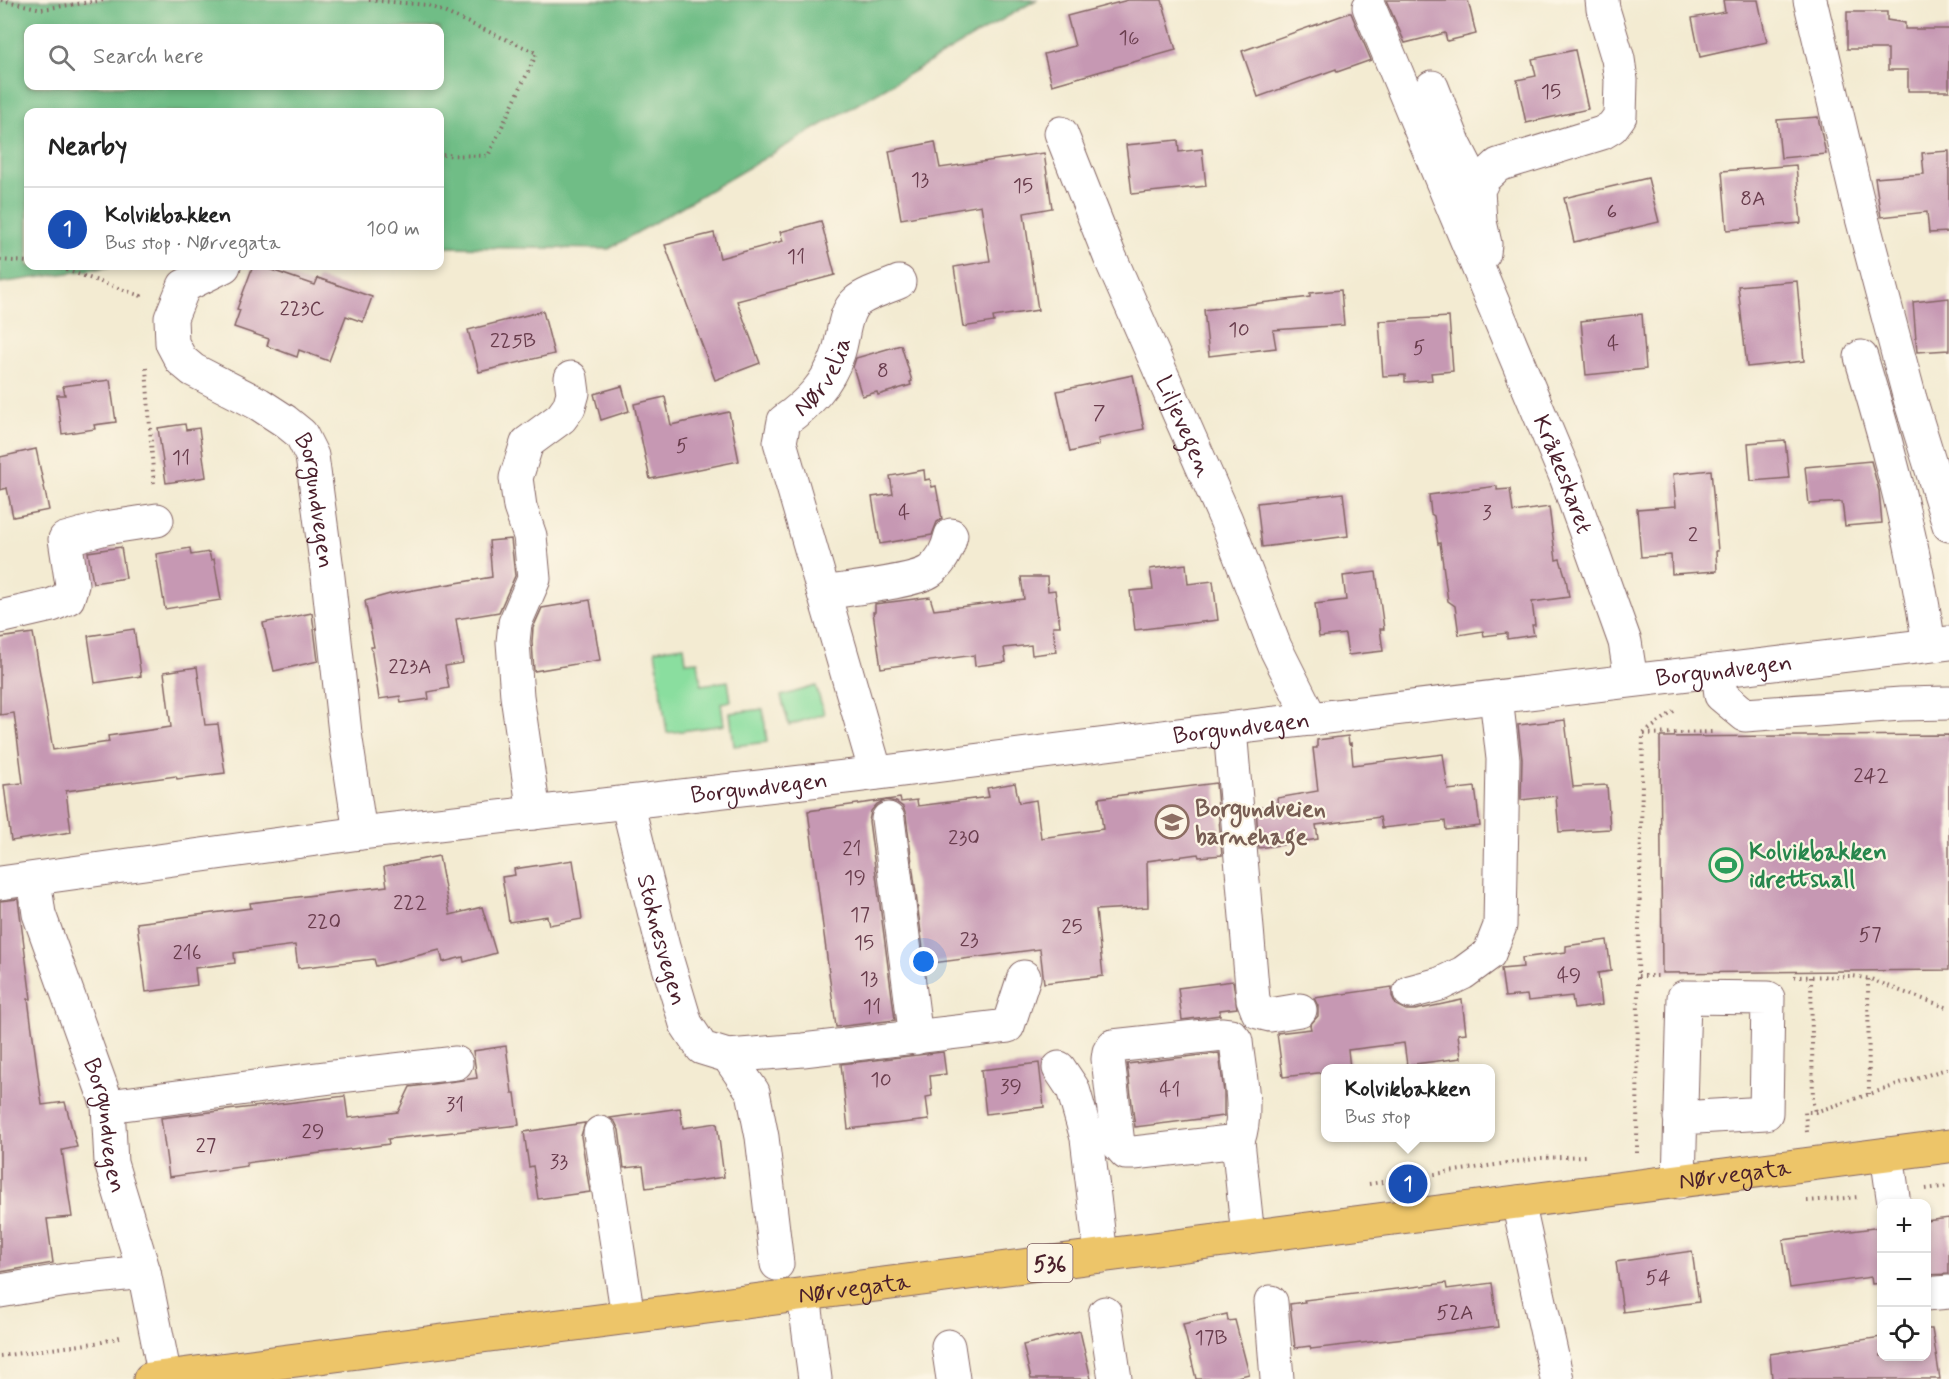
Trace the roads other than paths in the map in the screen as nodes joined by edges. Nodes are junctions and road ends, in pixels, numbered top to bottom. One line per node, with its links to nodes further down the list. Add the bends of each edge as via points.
1 (1602, 0): 6 (street, via 1618,59 1620,116 1602,133 1498,165)
2 (1810, 0): 14 (street, via 1858,203 1910,399)
3 (1369, 7): 8 (street, Kråkeskaret)
4 (1432, 87): 6 (street, Kråkeskaret)
5 (1061, 133): 23 (street, Liljevegen, via 1110,257 1226,520 1275,647)
6 (1478, 190): 8 (street, Kråkeskaret, via 1485,244)
7 (217, 270): 29 (street, Borgundvegen, via 184,286 171,318 172,343 181,360 193,370 285,421 301,434 312,456)
8 (1481, 272): 20 (street, Kråkeskaret, via 1570,488 1625,642)
9 (899, 282): 16 (street, Nørvelia, via 857,301 849,310 838,355 824,384 807,404 784,421 781,429 784,461)
10 (1861, 357): 18 (street, via 1922,594)
11 (571, 378): 27 (street, via 573,393 569,407 561,418 527,443 516,478 530,536 534,579 515,623 513,642)
12 (758, 446): 25 (street)
13 (157, 520): 17 (street, via 64,539 72,585 68,598)
14 (1949, 525)
15 (951, 535): 16 (street, via 944,555 926,573)
16 (824, 593): 25 (street, Nørvelia)
17 (0, 617)
18 (1939, 644): 19 (street, Borgundvegen)
19 (1718, 671): 20 (street, Borgundvegen); 22 (street, via 1721,694 1744,715)
20 (1632, 680): 21 (street, Borgundvegen)
21 (1496, 697): 23 (street, Borgundvegen); 33 (street, via 1503,759 1500,926 1490,954 1463,974)
22 (1949, 703)
23 (1311, 719): 24 (street, Borgundvegen)
24 (1230, 729): 25 (street, Borgundvegen); 34 (street, via 1253,999 1258,1012 1270,1015)
25 (865, 774): 26 (street, Borgundvegen)
26 (627, 802): 27 (street, Borgundvegen); 36 (street, Stoknesvegen, via 686,1024 702,1048)
27 (534, 813): 29 (street, Borgundvegen)
28 (888, 819): 35 (street)
29 (360, 833): 30 (street, Borgundvegen)
30 (34, 879): 31 (street, Borgundvegen); 39 (street, Borgundvegen, via 39,914)
31 (0, 883)
32 (1024, 977): 35 (street, Stoknesvegen, via 1008,1026)
33 (1410, 992)
34 (1300, 1011)
35 (916, 1038): 36 (street, Stoknesvegen)
36 (728, 1056): 50 (street, via 753,1092)
37 (456, 1063): 39 (street)
38 (1059, 1068): 49 (street, via 1073,1089 1088,1138)
39 (108, 1106): 51 (street, Borgundvegen, via 111,1163)
40 (1680, 1118): 45 (street)
41 (600, 1133): 58 (street)
42 (1238, 1141): 42 (street, via 1244,1125 1243,1106 1236,1041 1231,1035 1113,1046 1108,1059 1118,1144 1126,1153); 48 (street)
43 (1949, 1146): 44 (main road, Nørvegata / 536)
44 (1887, 1155): 45 (main road, Nørvegata / 536); 46 (street)
45 (1679, 1182): 47 (main road, Nørvegata / 536)
46 (1893, 1199)
47 (1518, 1202): 48 (main road, Nørvegata / 536); 65 (street)
48 (1248, 1237): 49 (main road, Nørvegata / 536)
49 (1101, 1256): 55 (main road, Nørvegata / 536)
50 (777, 1264)
51 (144, 1272): 52 (street); 60 (street, Borgundvegen)
52 (0, 1291)
53 (1949, 1292): 54 (street)
54 (1931, 1294)
55 (804, 1295): 58 (main road, Nørvegata / 536); 61 (street)
56 (1270, 1302): 64 (street)
57 (1105, 1313): 63 (street)
58 (628, 1317): 60 (main road, Nørvegata / 536)
59 (948, 1346): 62 (street)
60 (174, 1377)
61 (815, 1379)
62 (952, 1379)
63 (1115, 1379)
64 (1277, 1379)
65 (1557, 1379)

